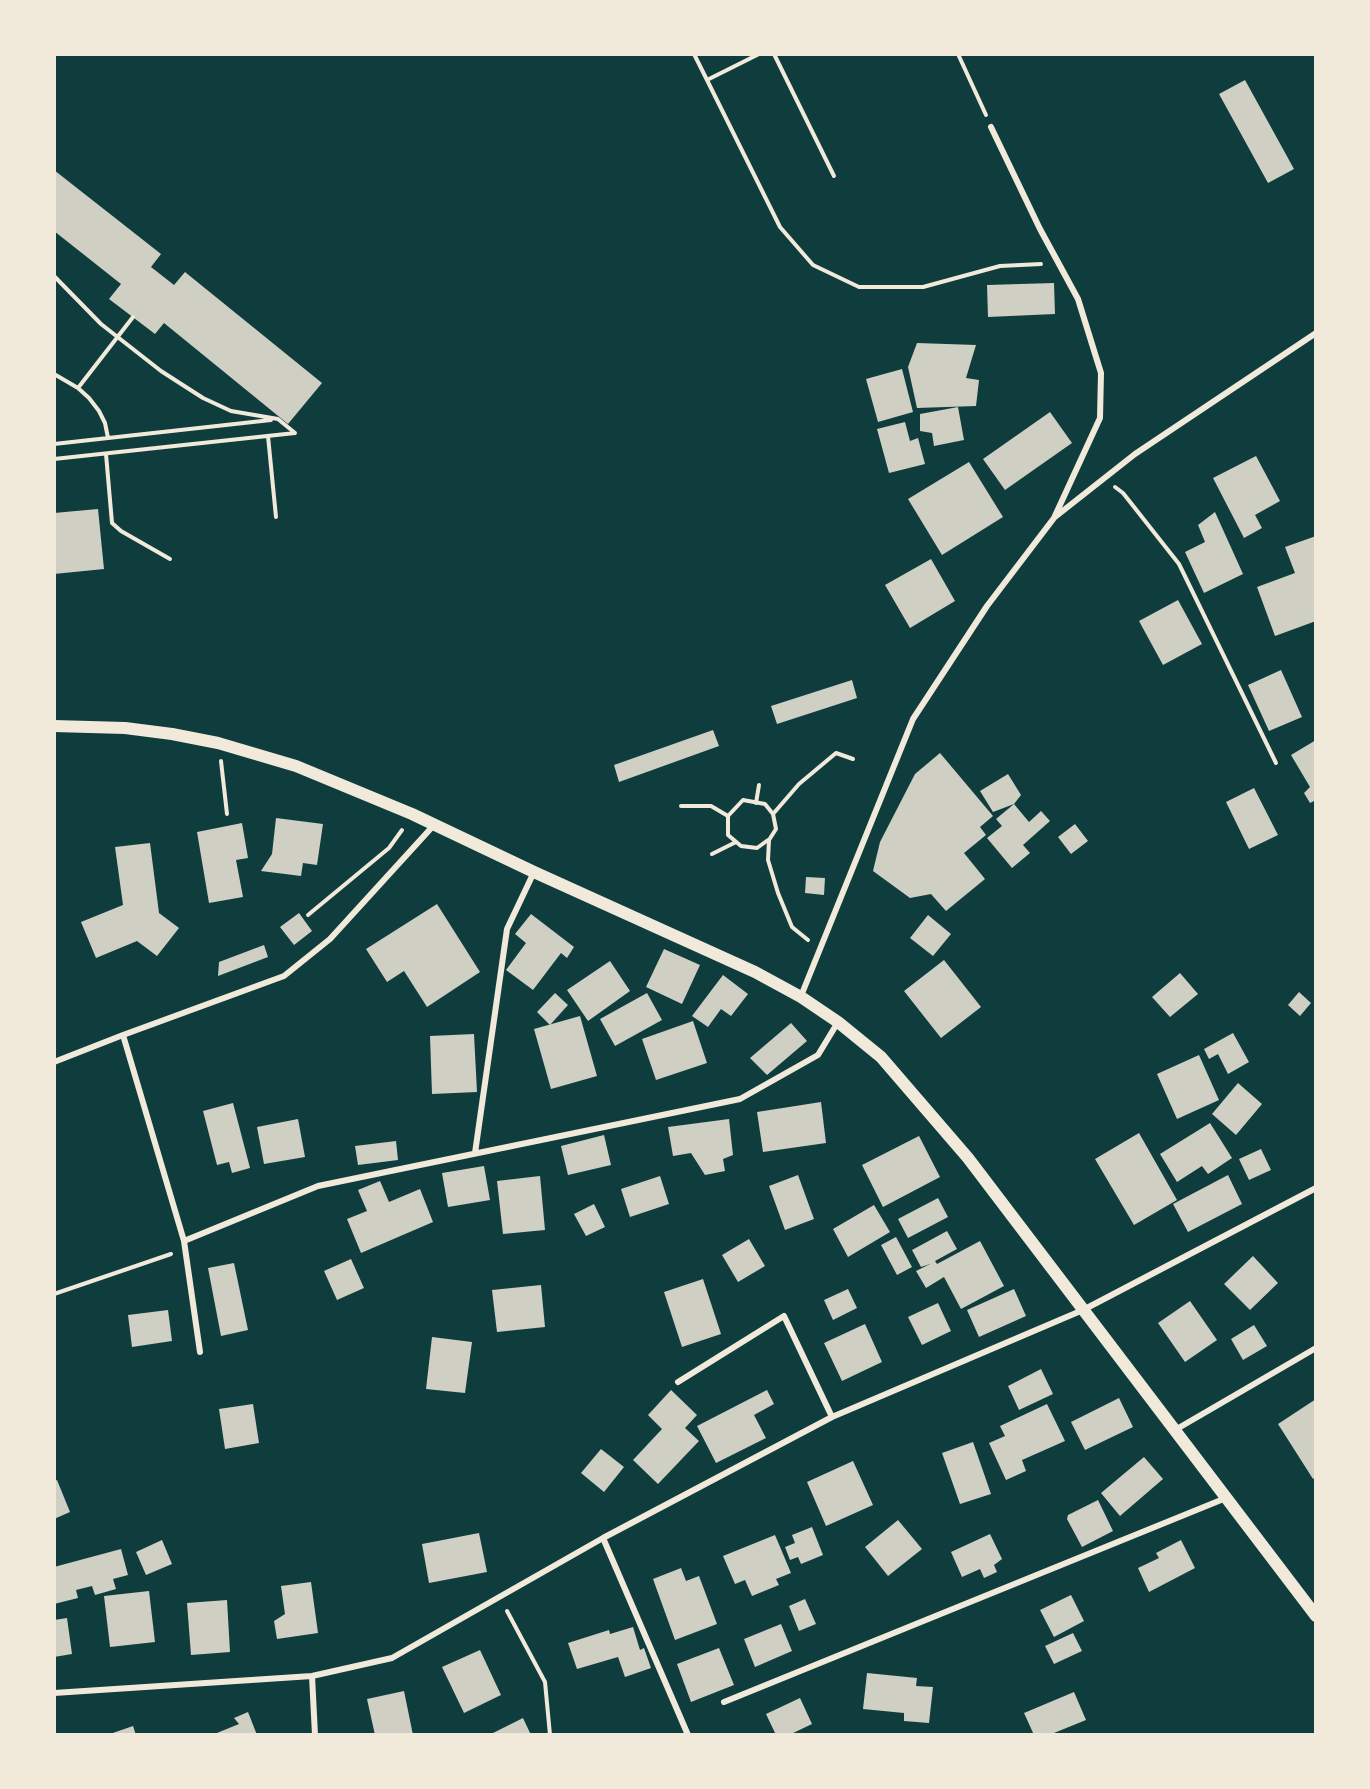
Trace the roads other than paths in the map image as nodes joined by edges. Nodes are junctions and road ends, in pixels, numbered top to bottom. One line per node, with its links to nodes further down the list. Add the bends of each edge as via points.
1 (991, 127): 3 (street, via 1078,299 1101,373 1100,418)
2 (1316, 333): 3 (street, via 1135,454)
3 (1054, 518): 7 (street, via 987,606 913,719)
4 (54, 728): 5 (main road, via 125,728 218,743 296,766)
5 (434, 825): 6 (main road); 9 (street, via 330,939 284,976)
6 (534, 872): 7 (main road, via 755,972); 11 (street, via 507,929)
7 (801, 997): 8 (main road)
8 (838, 1022): 11 (street, via 818,1055 740,1099); 14 (main road, via 898,1074 968,1158)
9 (123, 1035): 10 (street); 13 (street)
10 (54, 1062)
11 (475, 1153): 13 (street, via 318,1186)
12 (1316, 1188): 14 (street)
13 (184, 1242): 16 (street)
14 (1083, 1310): 18 (street); 19 (main road)
15 (1316, 1348): 19 (street)
16 (200, 1352)
17 (678, 1382): 18 (street, via 784,1316)
18 (832, 1417): 21 (street)
19 (1174, 1430): 20 (main road)
20 (1226, 1498): 22 (main road); 25 (street)
21 (603, 1538): 23 (street, via 392,1658); 27 (street)
22 (1316, 1616)
23 (312, 1676): 24 (street); 26 (street)
24 (54, 1693)
25 (724, 1702)
26 (315, 1735)
27 (688, 1735)

